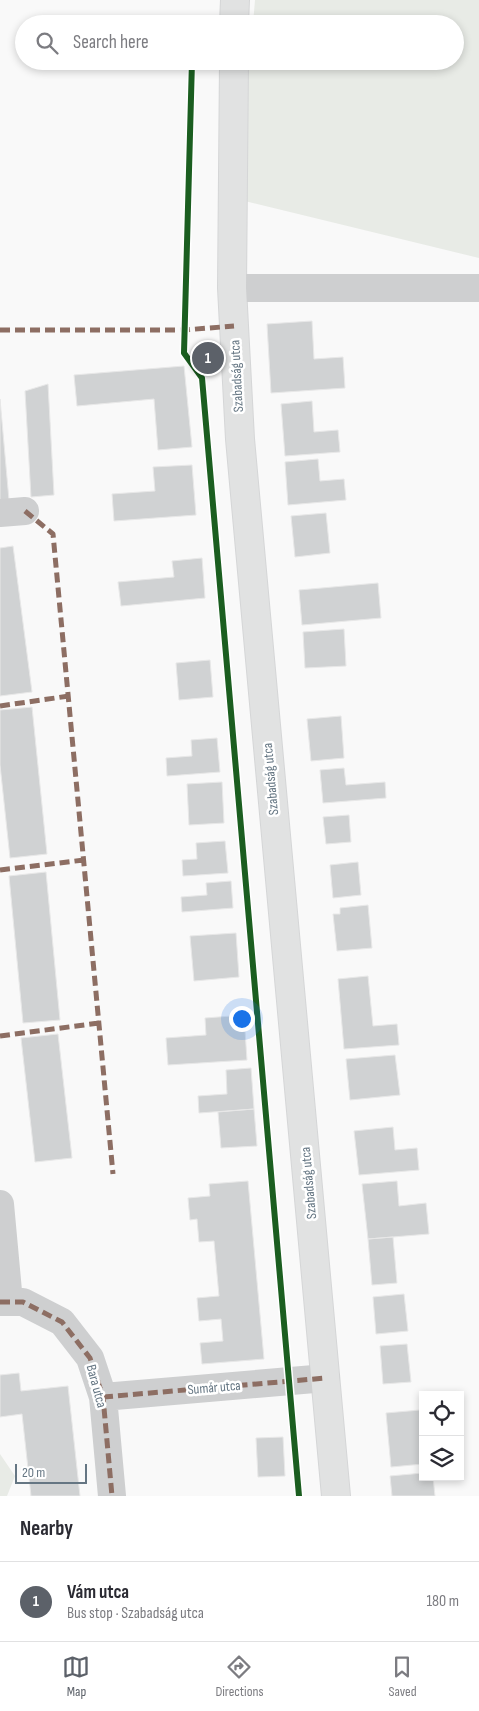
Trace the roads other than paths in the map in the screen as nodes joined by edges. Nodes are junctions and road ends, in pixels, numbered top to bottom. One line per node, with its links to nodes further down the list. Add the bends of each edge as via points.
1 (235, 0): 2 (main road)
2 (234, 15)
3 (234, 70): 4 (main road, Szabadság utca)
4 (232, 288): 5 (street); 8 (main road, Szabadság utca, via 249,551)
5 (479, 288)
6 (0, 1204): 7 (street)
7 (4, 1302): 9 (street, Bara utca, via 23,1302 62,1322 90,1358)
8 (326, 1378): 9 (street, Sumár utca); 11 (main road, Szabadság utca)
9 (103, 1397): 10 (street, Bara utca)
10 (112, 1496)
11 (336, 1496)

